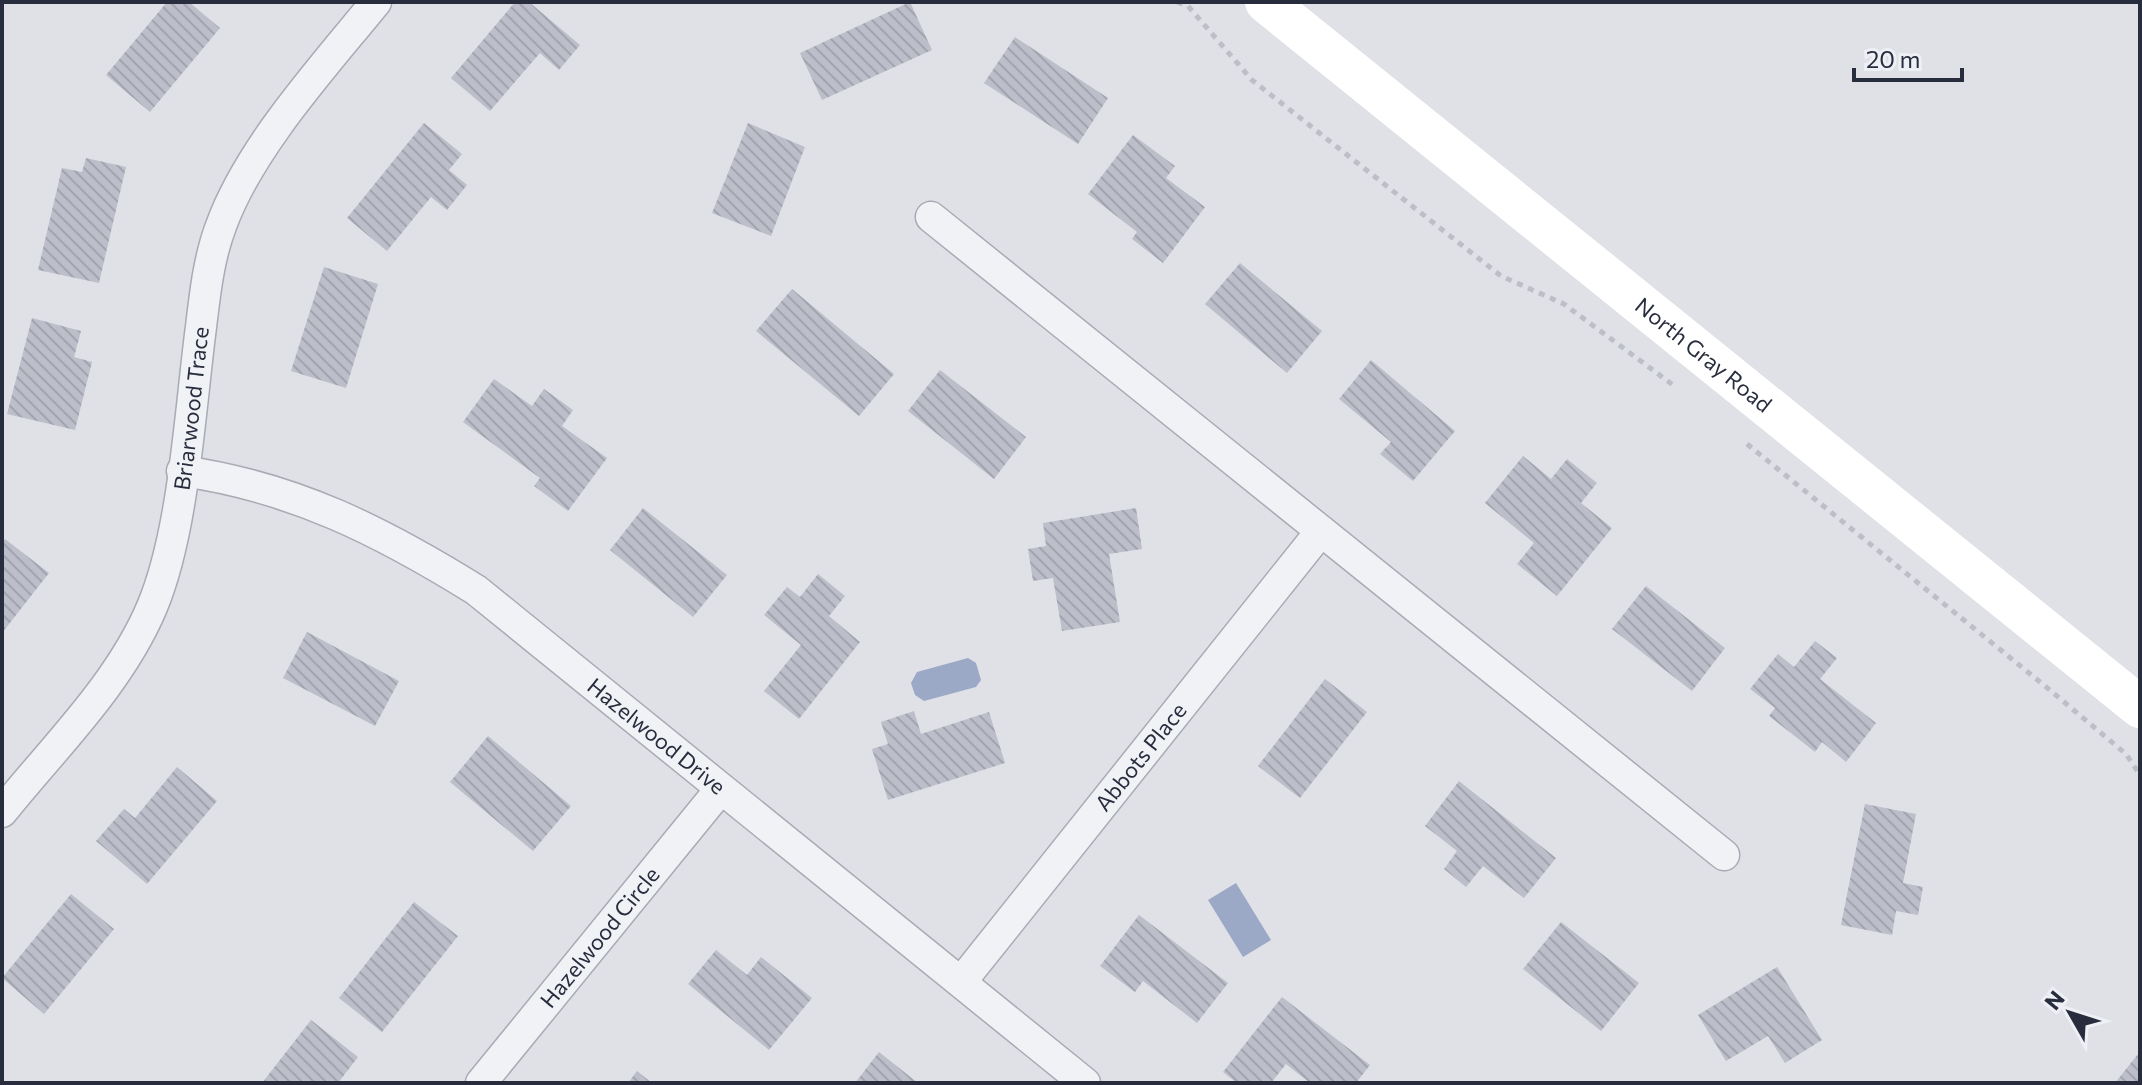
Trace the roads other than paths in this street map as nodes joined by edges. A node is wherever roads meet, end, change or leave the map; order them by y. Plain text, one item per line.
1 (376, 2) edge
2 (1266, 2) edge
3 (931, 217) dead end
4 (182, 471) junction
5 (1321, 531) junction
6 (2140, 707) edge
7 (719, 791) junction
8 (5, 800) edge
9 (1724, 855) dead end
10 (961, 982) junction
11 (481, 1083) edge
12 (1085, 1083) edge

1 - 4 street, Briarwood Trace
2 - 6 street, North Gray Road
3 - 5 street
4 - 7 street, Hazelwood Drive
4 - 8 street, Briarwood Trace
5 - 9 street
5 - 10 street, Abbots Place
7 - 10 street, Hazelwood Drive
7 - 11 street, Hazelwood Circle
10 - 12 street, Hazelwood Drive

